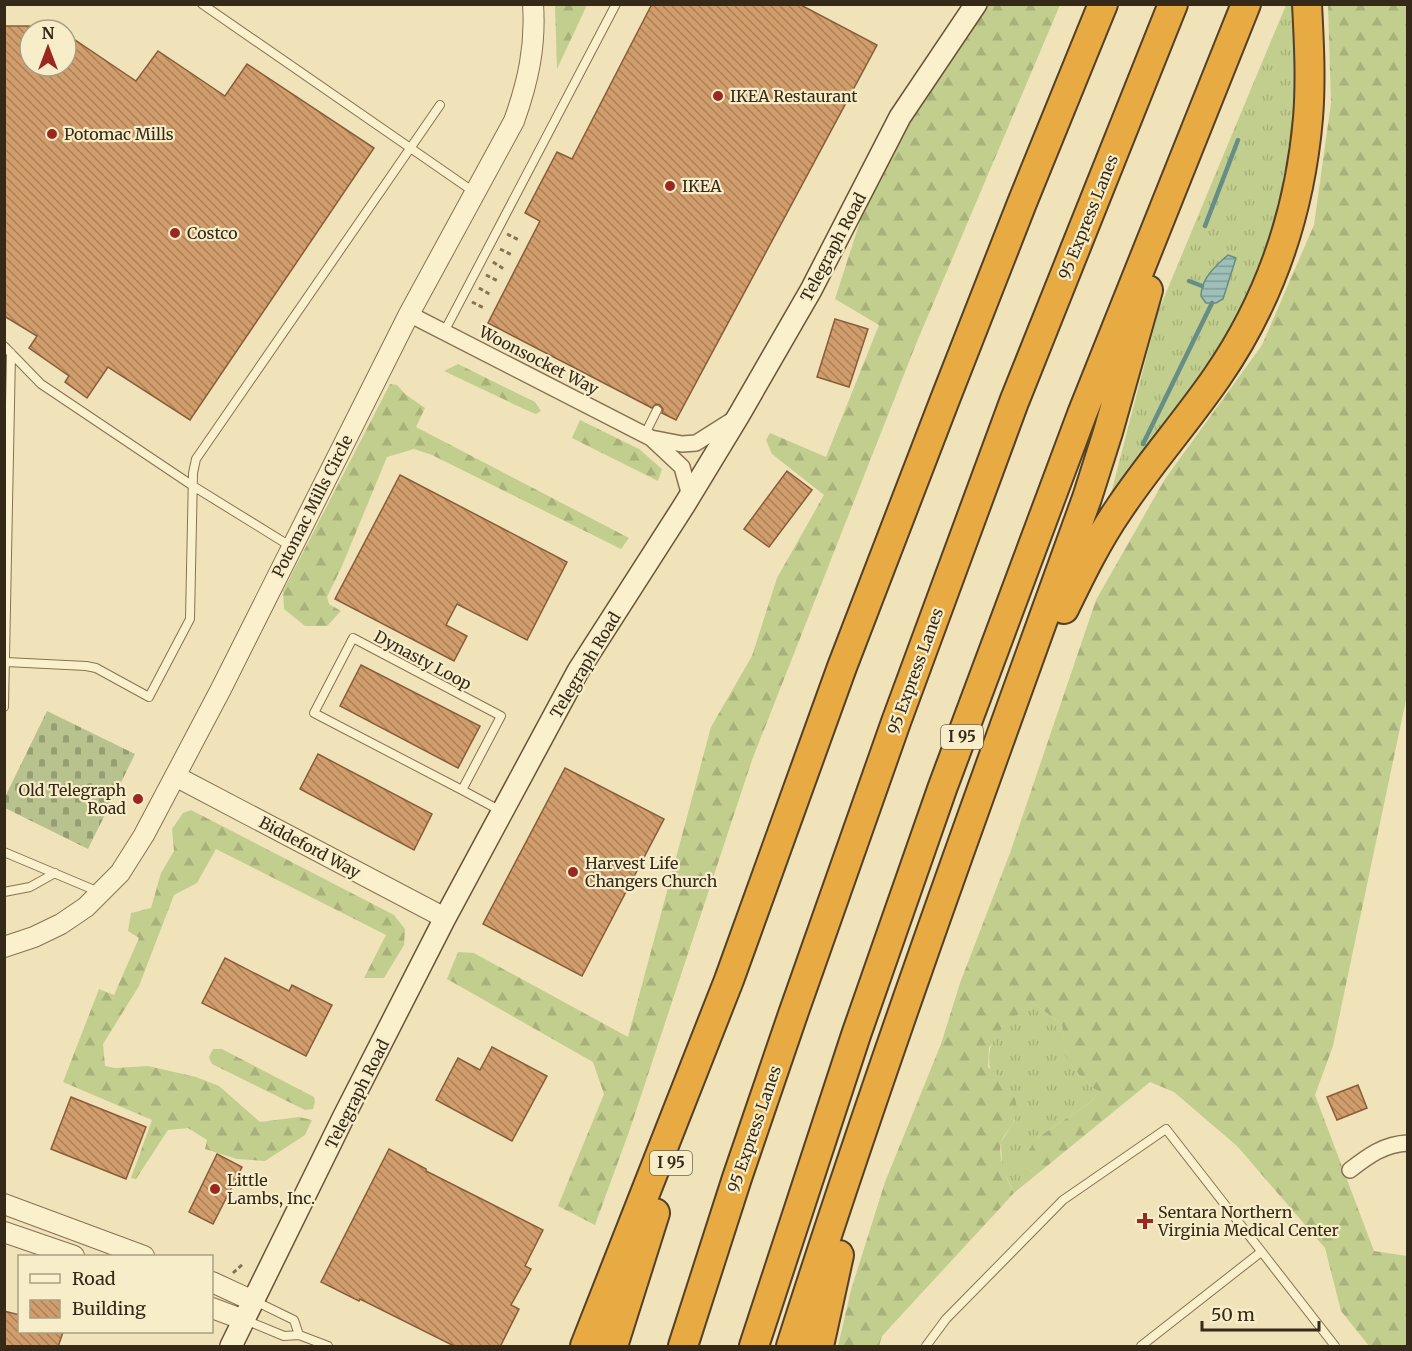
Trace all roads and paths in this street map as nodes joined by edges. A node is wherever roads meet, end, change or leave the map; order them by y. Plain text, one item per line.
1 (202, 4) edge
2 (532, 4) edge
3 (616, 4) edge
4 (976, 4) edge
5 (1104, 4) edge
6 (1173, 4) edge
7 (1246, 4) edge
8 (1307, 4) edge
9 (440, 105) dead end
10 (1192, 135) junction
11 (410, 148) junction
12 (476, 193) junction
13 (410, 314) junction
14 (444, 332) junction
15 (4, 345) edge
16 (11, 353) junction
17 (657, 411) dead end
18 (739, 415) junction
19 (648, 436) junction
20 (193, 486) junction
21 (690, 496) junction
22 (292, 547) junction
23 (6, 662) junction
24 (4, 707) edge
25 (999, 741) junction
26 (175, 776) junction
27 (462, 790) junction
28 (502, 812) junction
29 (4, 852) edge
30 (55, 873) junction
31 (4, 892) edge
32 (101, 893) junction
33 (445, 918) junction
34 (4, 947) edge
35 (729, 980) junction
36 (895, 1035) junction
37 (1407, 1143) edge
38 (1350, 1170) dead end
39 (4, 1204) edge
40 (4, 1232) edge
41 (1262, 1252) junction
42 (68, 1255) edge
43 (139, 1255) edge
44 (243, 1264) dead end
45 (230, 1275) dead end
46 (213, 1282) edge
47 (253, 1301) junction
48 (213, 1308) edge
49 (244, 1320) junction
50 (299, 1335) junction
51 (231, 1347) edge
52 (328, 1347) edge
53 (585, 1347) edge
54 (613, 1347) edge
55 (683, 1347) edge
56 (754, 1347) edge
57 (791, 1347) edge
58 (819, 1347) edge
59 (926, 1347) edge
60 (1141, 1347) edge
61 (1335, 1347) edge

1 - 11 lane
2 - 12 street, Potomac Mills Circle
3 - 14 lane
4 - 18 main road, Telegraph Road
5 - 35 highway, I 95
6 - 55 highway, 95 Express Lanes
7 - 10 highway, I 95
8 - 25 highway
9 - 11 lane
10 - 25 highway
10 - 56 highway, I 95
11 - 12 lane
11 - 20 lane
12 - 13 street, Potomac Mills Circle
13 - 14 street, Woonsocket Way
13 - 22 street, Potomac Mills Circle
14 - 19 street, Woonsocket Way
15 - 16 lane
16 - 20 lane
16 - 23 lane
17 - 19 lane
18 - 19 street, Woonsocket Way
18 - 21 main road, Telegraph Road
19 - 21 street, Woonsocket Way
20 - 22 lane
20 - 23 lane
21 - 28 main road, Telegraph Road
22 - 26 street, Potomac Mills Circle
23 - 24 lane
25 - 36 highway
26 - 32 street, Potomac Mills Circle
26 - 33 street, Biddeford Way
27 - 27 lane, Dynasty Loop
27 - 28 lane, Dynasty Loop
28 - 33 main road, Telegraph Road
29 - 30 lane
30 - 31 lane
30 - 32 lane
32 - 34 street, Potomac Mills Circle
33 - 47 main road, Telegraph Road
35 - 53 highway
35 - 54 highway, I 95
36 - 57 highway
36 - 58 highway
37 - 38 street
39 - 43 street
40 - 42 street
41 - 59 lane
41 - 60 lane
41 - 61 lane
44 - 45 path
46 - 47 street
47 - 49 main road, Telegraph Road
47 - 50 lane
48 - 49 street
49 - 50 lane
49 - 51 main road, Telegraph Road
50 - 52 lane

